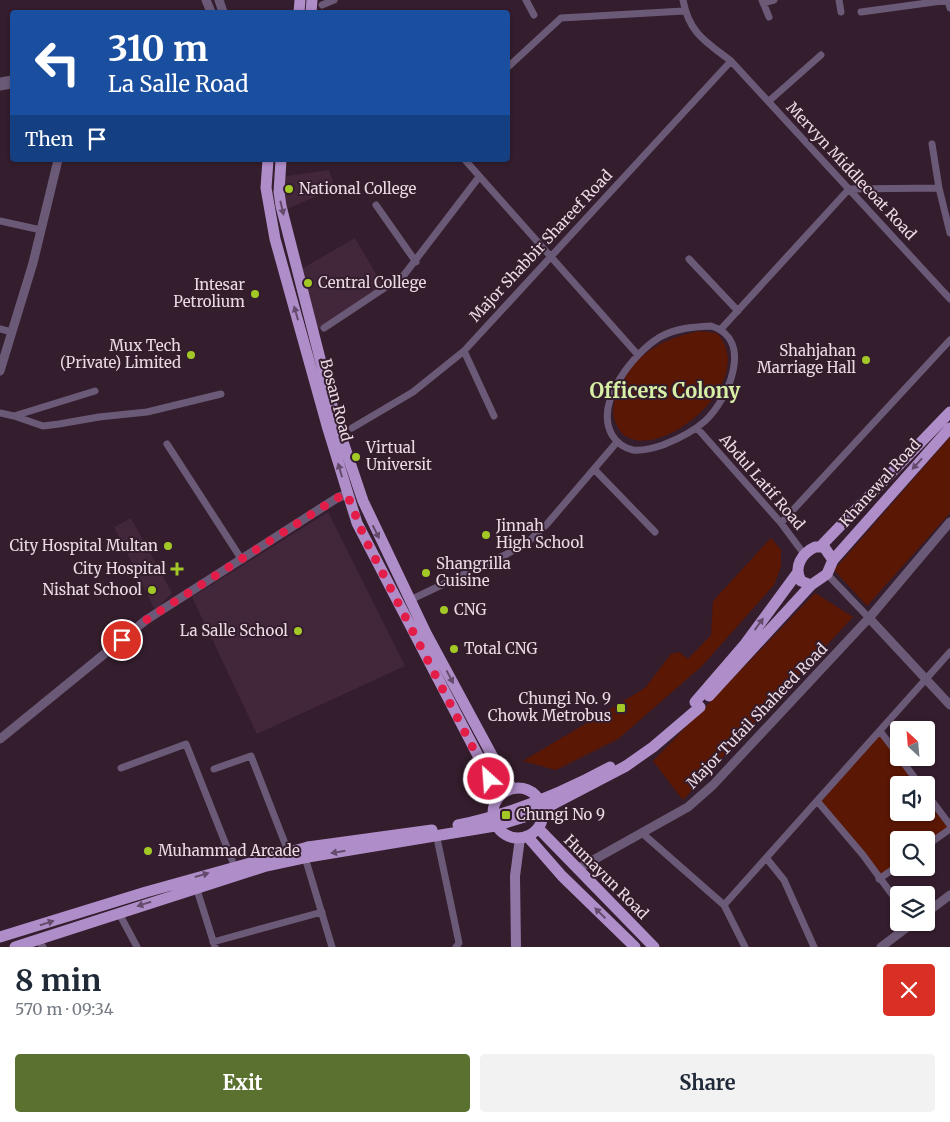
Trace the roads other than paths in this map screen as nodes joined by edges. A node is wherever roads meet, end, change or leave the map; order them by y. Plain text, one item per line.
1 (334, 0) edge
2 (526, 0) edge
3 (683, 0) edge
4 (774, 0) edge
5 (840, 0) edge
6 (949, 0) edge
7 (762, 2) edge
8 (317, 3) edge
9 (950, 8) edge
10 (684, 11) junction
11 (841, 12) dead end
12 (861, 12) dead end
13 (534, 15) dead end
14 (769, 17) dead end
15 (821, 55) dead end
16 (731, 61) junction
17 (510, 65) edge
18 (768, 101) junction
19 (932, 144) dead end
20 (58, 162) edge
21 (268, 162) edge
22 (281, 162) edge
23 (468, 162) edge
24 (479, 177) junction
25 (939, 188) junction
26 (849, 190) junction
27 (376, 205) dead end
28 (948, 218) edge
29 (0, 221) edge
30 (41, 230) junction
31 (950, 234) edge
32 (550, 256) junction
33 (689, 259) dead end
34 (416, 262) junction
35 (950, 299) edge
36 (738, 311) junction
37 (324, 328) dead end
38 (0, 329) edge
39 (721, 329) junction
40 (12, 332) junction
41 (950, 340) edge
42 (464, 351) junction
43 (638, 355) junction
44 (0, 371) edge
45 (95, 391) dead end
46 (222, 394) dead end
47 (950, 412) edge
48 (0, 413) edge
49 (14, 416) junction
50 (494, 416) dead end
51 (352, 428) dead end
52 (697, 428) junction
53 (950, 428) edge
54 (617, 442) junction
55 (167, 444) dead end
56 (594, 469) junction
57 (873, 490) junction
58 (347, 494) junction
59 (884, 500) junction
60 (950, 522) edge
61 (781, 523) junction
62 (655, 532) dead end
63 (820, 547) junction
64 (804, 554) junction
65 (242, 560) junction
66 (833, 560) junction
67 (798, 572) junction
68 (827, 574) junction
69 (811, 585) junction
70 (410, 600) junction
71 (868, 618) junction
72 (948, 658) edge
73 (926, 679) junction
74 (697, 704) junction
75 (950, 705) edge
76 (880, 731) junction
77 (0, 739) edge
78 (890, 745) edge
79 (122, 768) dead end
80 (214, 769) dead end
81 (512, 788) junction
82 (498, 796) junction
83 (818, 802) junction
84 (935, 805) edge
85 (950, 825) edge
86 (538, 828) junction
87 (950, 829) edge
88 (642, 833) junction
89 (523, 837) junction
90 (935, 840) edge
91 (438, 843) dead end
92 (286, 846) dead end
93 (767, 859) junction
94 (232, 860) dead end
95 (307, 864) dead end
96 (579, 868) junction
97 (890, 871) edge
98 (879, 879) junction
99 (198, 893) dead end
100 (890, 893) edge
101 (950, 895) edge
102 (724, 906) junction
103 (935, 906) edge
104 (322, 912) junction
105 (121, 917) dead end
106 (903, 931) edge
107 (0, 937) edge
108 (214, 945) edge
109 (15, 947) edge
110 (137, 947) edge
111 (332, 947) edge
112 (456, 947) edge
113 (516, 947) edge
114 (634, 947) edge
115 (654, 947) edge
116 (662, 947) edge
117 (745, 947) edge
118 (814, 947) edge
119 (881, 947) edge

1 - 8 street
2 - 13 street
3 - 10 street
4 - 7 street
5 - 11 street
6 - 9 street
6 - 12 street
7 - 14 street
10 - 16 street, Mervyn Middlecoat Road
10 - 17 street
15 - 18 street
16 - 18 street, Mervyn Middlecoat Road
16 - 32 street, Major Shabbir Shareef Road
18 - 26 street, Mervyn Middlecoat Road
19 - 25 street
20 - 30 street
58 -> 21 main road, Bosan Road
22 -> 70 main road, Bosan Road
23 - 24 street
24 - 32 street
24 - 34 street
25 - 26 street
25 - 28 street
26 - 35 street, Mervyn Middlecoat Road
26 - 36 street
27 - 34 street
28 - 31 street
29 - 30 street
30 - 40 street
32 - 42 street, Major Shabbir Shareef Road
32 - 43 street
33 - 36 street
34 - 37 street
36 - 39 street
38 - 40 street
39 - 43 street
39 - 52 street
40 - 44 street
41 - 61 street
42 - 50 street
42 - 51 street, Major Shabbir Shareef Road
43 - 54 street
45 - 49 street
46 - 49 street
47 - 57 main road
48 - 49 street
52 - 54 street
52 - 61 street, Abdul Latif Road
53 -> 59 main road, Khanewal Road
54 - 56 street
55 - 65 street
56 - 62 street
56 - 70 street
57 - 59 main road
57 - 63 main road
58 - 65 street
58 - 82 main road, Bosan Road
59 - 66 main road, Khanewal Road
60 - 71 street, Major Tufail Shaheed Road
61 - 64 street, Abdul Latif Road
63 - 64 main road
63 - 66 main road
64 - 67 main road
65 - 77 street
66 - 68 main road
67 - 69 main road
74 -> 67 main road
68 - 69 main road
68 - 71 street
69 - 74 main road
70 -> 81 main road, Bosan Road
71 - 73 street
71 - 88 street, Major Tufail Shaheed Road
72 - 73 street
73 - 75 street
73 - 76 street
107 -> 74 main road, bridge
74 -> 109 main road, bridge
76 - 78 street
76 - 83 street
79 - 94 street
80 - 92 street
81 - 82 main road
81 - 86 main road
82 - 89 main road
83 - 93 street
83 - 98 street
84 - 85 street
86 - 89 main road
86 - 96 main road, Humayun Road
87 - 90 street
88 - 96 street, Major Tufail Shaheed Road
88 - 102 street
89 - 113 main road
114 -> 89 main road, Humayun Road
91 - 112 street
93 - 102 street
93 - 118 street
95 - 104 street
96 - 115 main road, Humayun Road
96 - 116 main road
97 - 98 street
98 - 100 street
99 - 108 street
101 - 103 street
102 - 117 street
104 - 108 street
104 - 111 street
105 - 110 street
106 - 119 street

